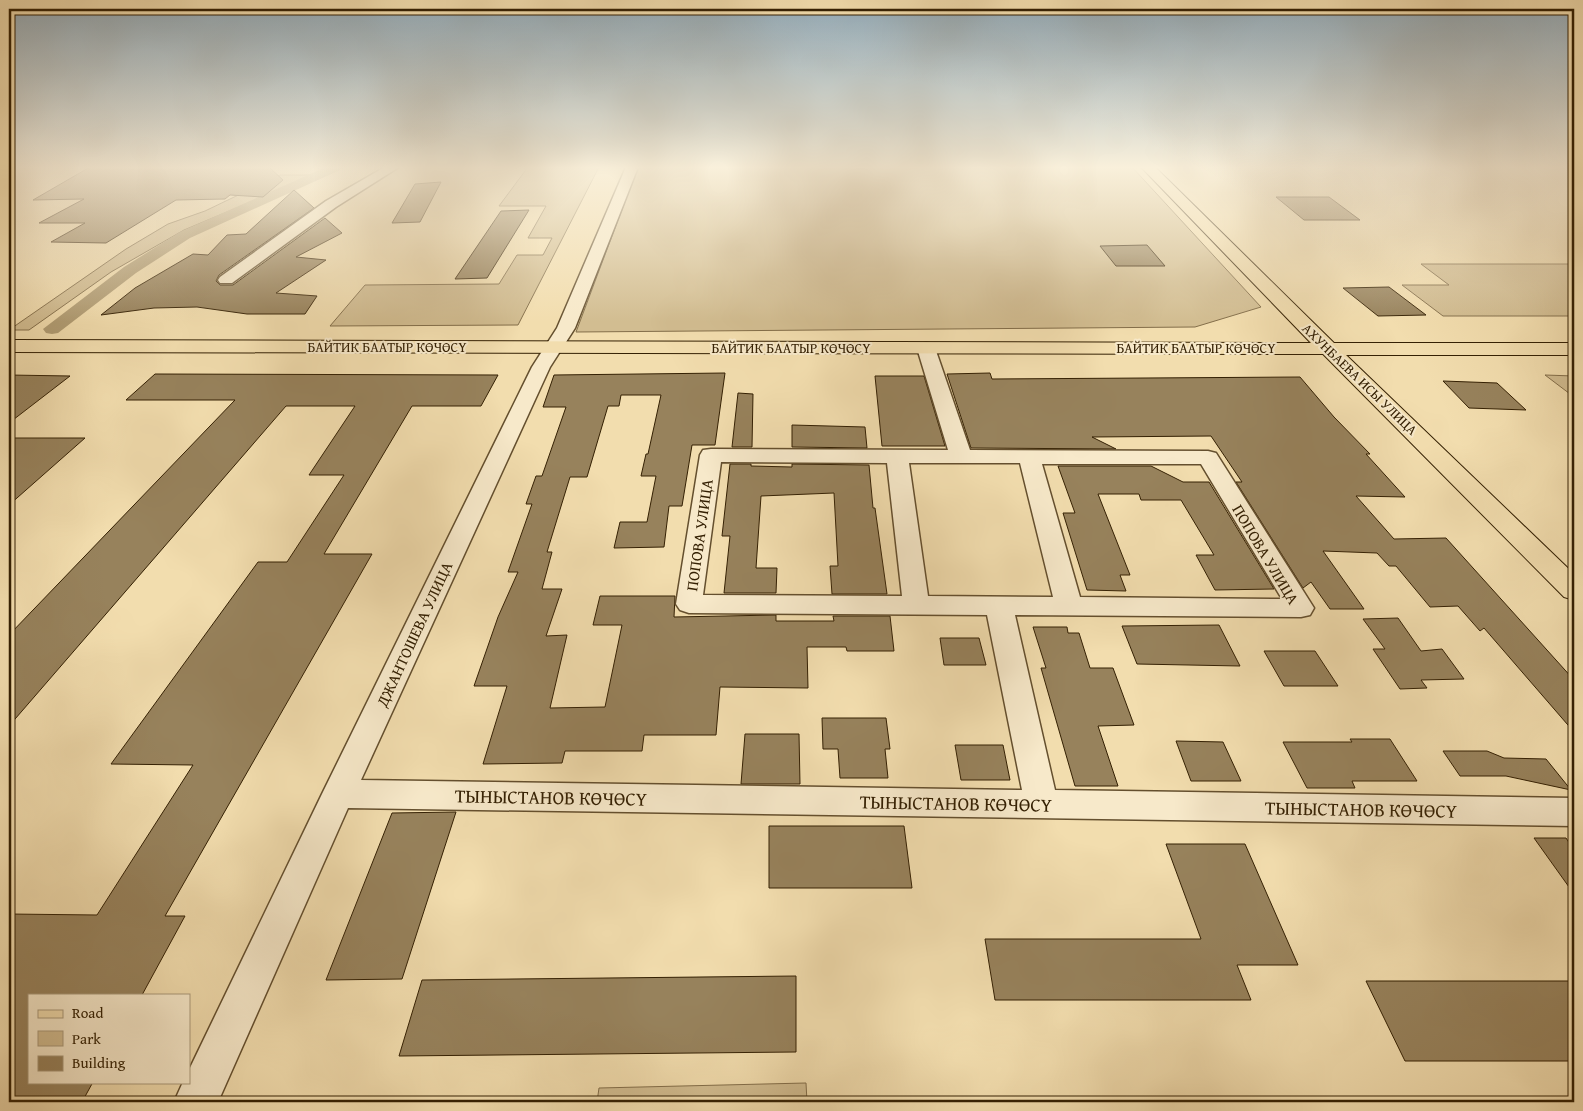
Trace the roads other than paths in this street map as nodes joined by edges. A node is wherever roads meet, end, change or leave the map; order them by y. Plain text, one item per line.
1 (311, 219) edge
2 (611, 219) edge
3 (1199, 219) edge
4 (226, 280) dead end
5 (9, 346) edge
6 (553, 347) junction
7 (926, 348) junction
8 (1329, 348) junction
9 (1574, 349) edge
10 (897, 456) junction
11 (961, 457) junction
12 (1029, 457) junction
13 (1574, 590) edge
14 (916, 605) junction
15 (999, 606) junction
16 (1069, 606) junction
17 (338, 794) junction
18 (1042, 804) junction
19 (1574, 812) edge
20 (196, 1102) edge

1 - 4 street
2 - 6 street, ДЖАНТОШЕВА УЛИЦА
3 - 8 main road, АХУНБАЕВА ИСЫ УЛИЦА
5 - 6 main road, БАЙТИК БААТЫР КӨЧӨСҮ
6 - 7 main road, БАЙТИК БААТЫР КӨЧӨСҮ
6 - 17 street, ДЖАНТОШЕВА УЛИЦА
7 - 8 main road, БАЙТИК БААТЫР КӨЧӨСҮ
7 - 11 street
8 - 9 main road, БАЙТИК БААТЫР КӨЧӨСҮ
8 - 13 main road, АХУНБАЕВА ИСЫ УЛИЦА
10 - 11 street, ПОПОВА УЛИЦА
10 - 14 street
10 - 14 street, ПОПОВА УЛИЦА
11 - 12 street, ПОПОВА УЛИЦА
12 - 16 street
12 - 16 street, ПОПОВА УЛИЦА
14 - 15 street, ПОПОВА УЛИЦА
15 - 16 street, ПОПОВА УЛИЦА
15 - 18 street
17 - 18 street, ТЫНЫСТАНОВ КӨЧӨСҮ
17 - 20 street, ДЖАНТОШЕВА УЛИЦА
18 - 19 street, ТЫНЫСТАНОВ КӨЧӨСҮ

